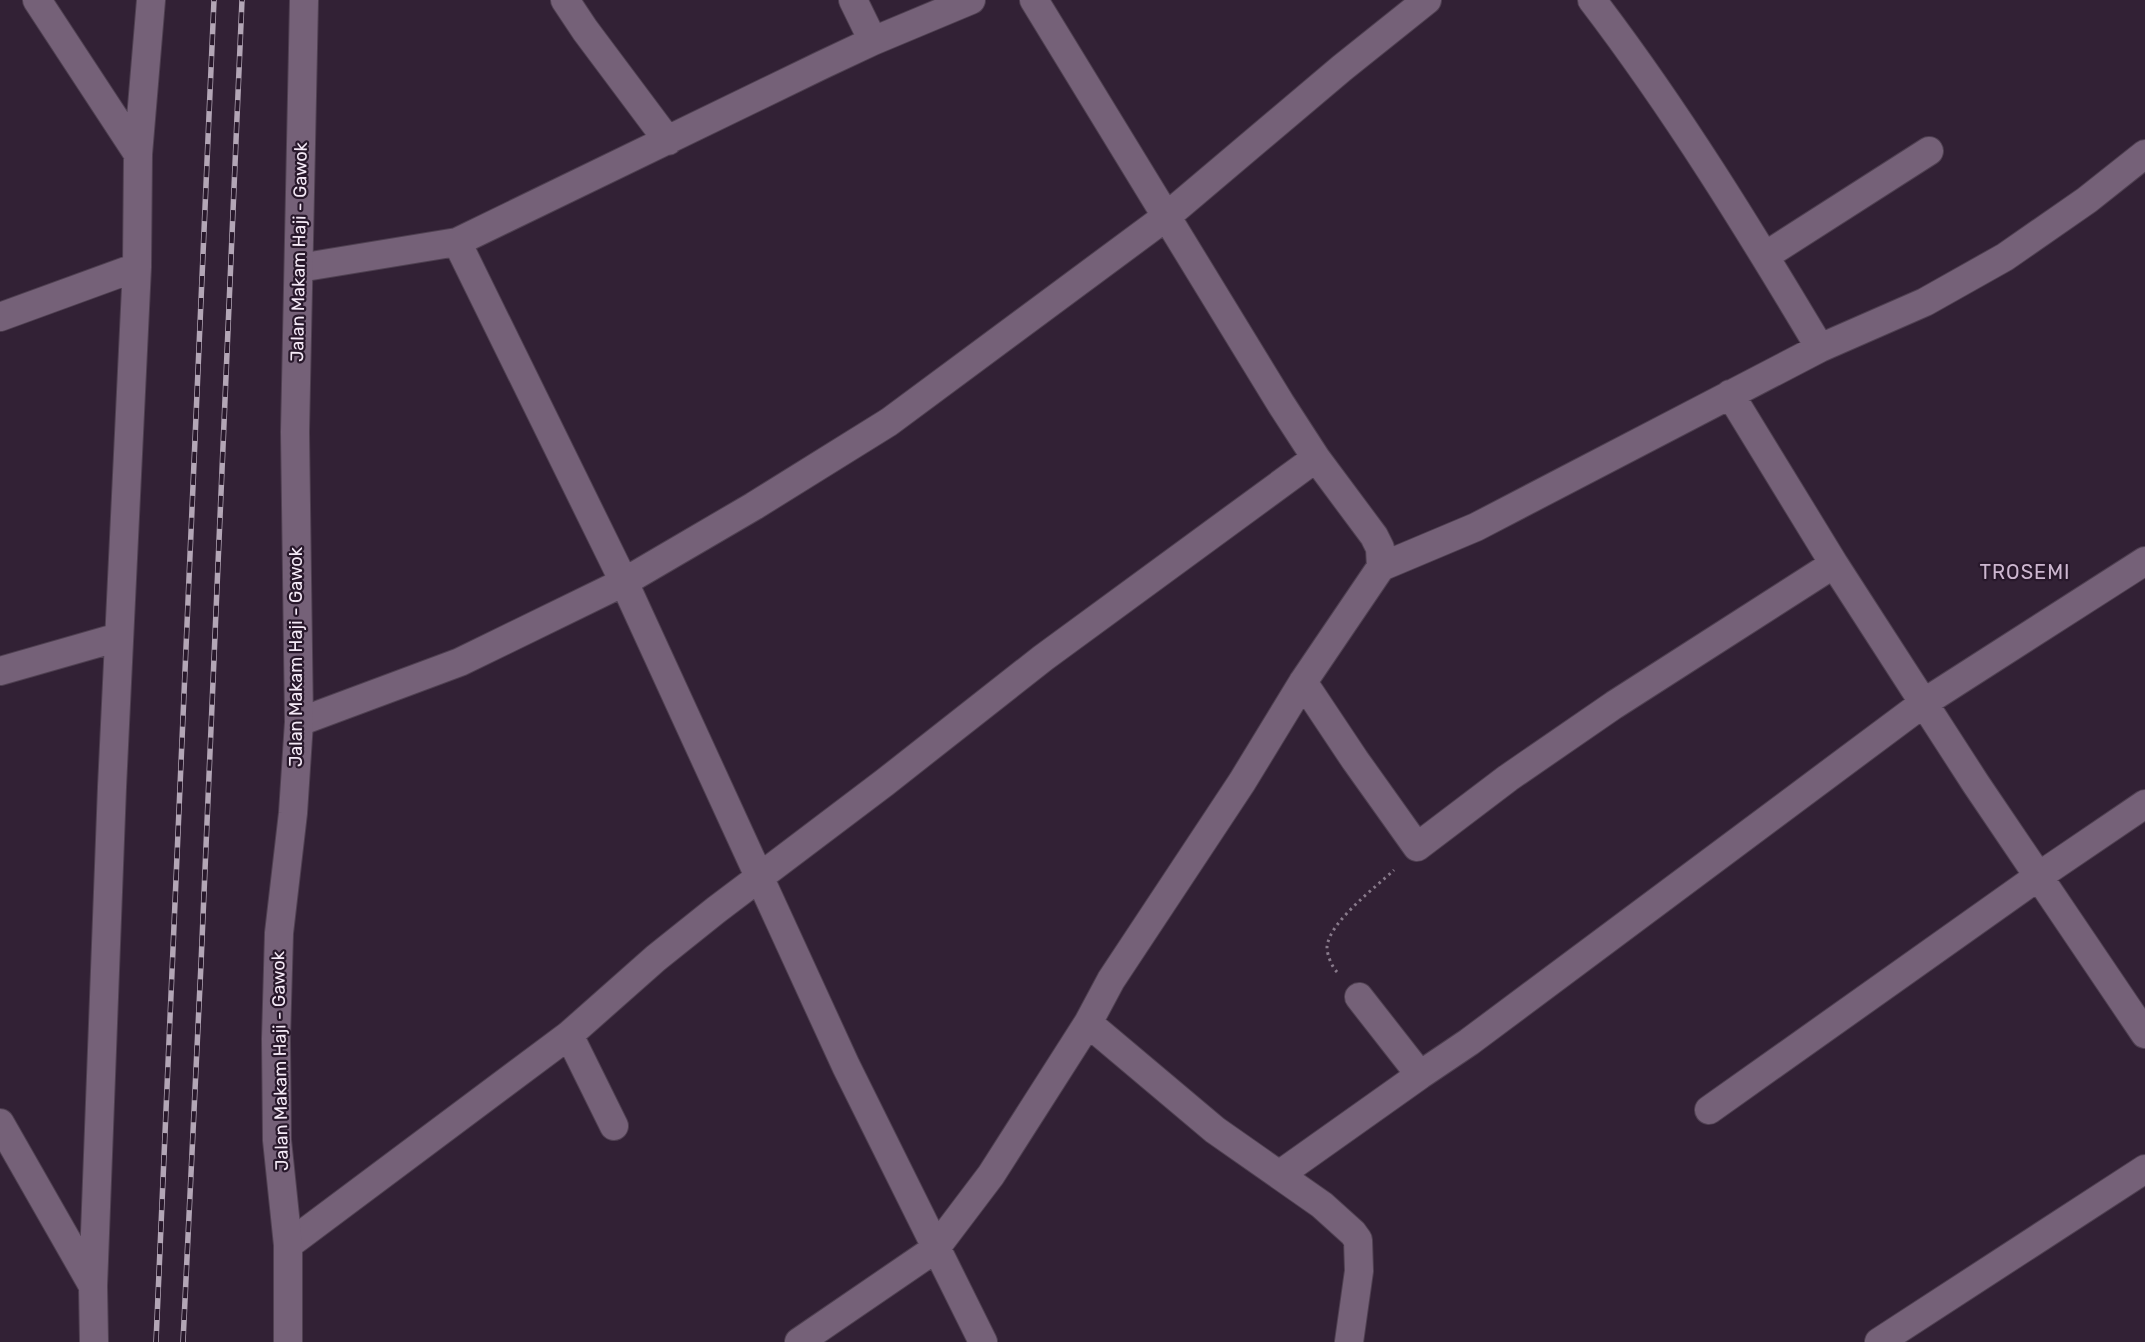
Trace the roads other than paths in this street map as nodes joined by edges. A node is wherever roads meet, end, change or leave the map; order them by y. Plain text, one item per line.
1 (37, 0) edge
2 (151, 0) edge
3 (304, 0) edge
4 (565, 0) edge
5 (853, 0) edge
6 (971, 0) edge
7 (1034, 0) edge
8 (1427, 0) edge
9 (1592, 0) edge
10 (873, 40) junction
11 (668, 141) junction
12 (1929, 152) dead end
13 (138, 154) junction
14 (2145, 154) edge
15 (1167, 216) junction
16 (457, 242) junction
17 (1765, 256) junction
18 (137, 267) junction
19 (299, 268) junction
20 (0, 317) edge
21 (1820, 348) junction
22 (1730, 394) junction
23 (1316, 458) junction
24 (2145, 561) edge
25 (1834, 564) junction
26 (1381, 567) junction
27 (624, 582) junction
28 (119, 636) junction
29 (0, 671) edge
30 (1303, 682) junction
31 (1925, 702) junction
32 (299, 722) junction
33 (2145, 804) edge
34 (2039, 876) junction
35 (759, 877) junction
36 (1359, 997) road end
37 (1088, 1022) junction
38 (2145, 1034) edge
39 (569, 1035) junction
40 (1420, 1075) junction
41 (1709, 1110) dead end
42 (0, 1123) edge
43 (614, 1126) dead end
44 (2145, 1169) edge
45 (1279, 1176) junction
46 (288, 1245) junction
47 (936, 1249) junction
48 (93, 1286) junction
49 (94, 1342) edge
50 (288, 1342) edge
51 (799, 1342) edge
52 (983, 1342) edge
53 (1349, 1342) edge
54 (1879, 1342) edge

1 - 13 street
2 - 13 street
3 - 19 street, Jalan Makam Haji - Gawok
4 - 11 street
5 - 10 street
6 - 10 street
7 - 15 street
8 - 15 street
9 - 17 street
10 - 11 street
11 - 16 street
12 - 17 street
13 - 18 street
14 - 21 street
15 - 23 street
15 - 27 street
16 - 19 street
16 - 27 street
17 - 21 street
18 - 20 street
18 - 28 street
19 - 32 street, Jalan Makam Haji - Gawok
21 - 22 street
22 - 25 street
22 - 26 street
23 - 26 street
23 - 35 street
24 - 31 street
25 - 30 street
25 - 31 street
26 - 30 street
27 - 32 street
27 - 35 street
28 - 29 street
28 - 48 street
30 - 37 street
31 - 34 street
31 - 40 street
32 - 46 street, Jalan Makam Haji - Gawok
33 - 34 street
34 - 38 street
34 - 41 street
35 - 39 street
35 - 47 street
36 - 40 street
37 - 45 street
37 - 47 street
39 - 43 street
39 - 46 street
40 - 45 street
42 - 48 street
44 - 54 street
45 - 53 street
46 - 50 street, Jalan Makam Haji - Gawok
47 - 51 street
47 - 52 street
48 - 49 street

